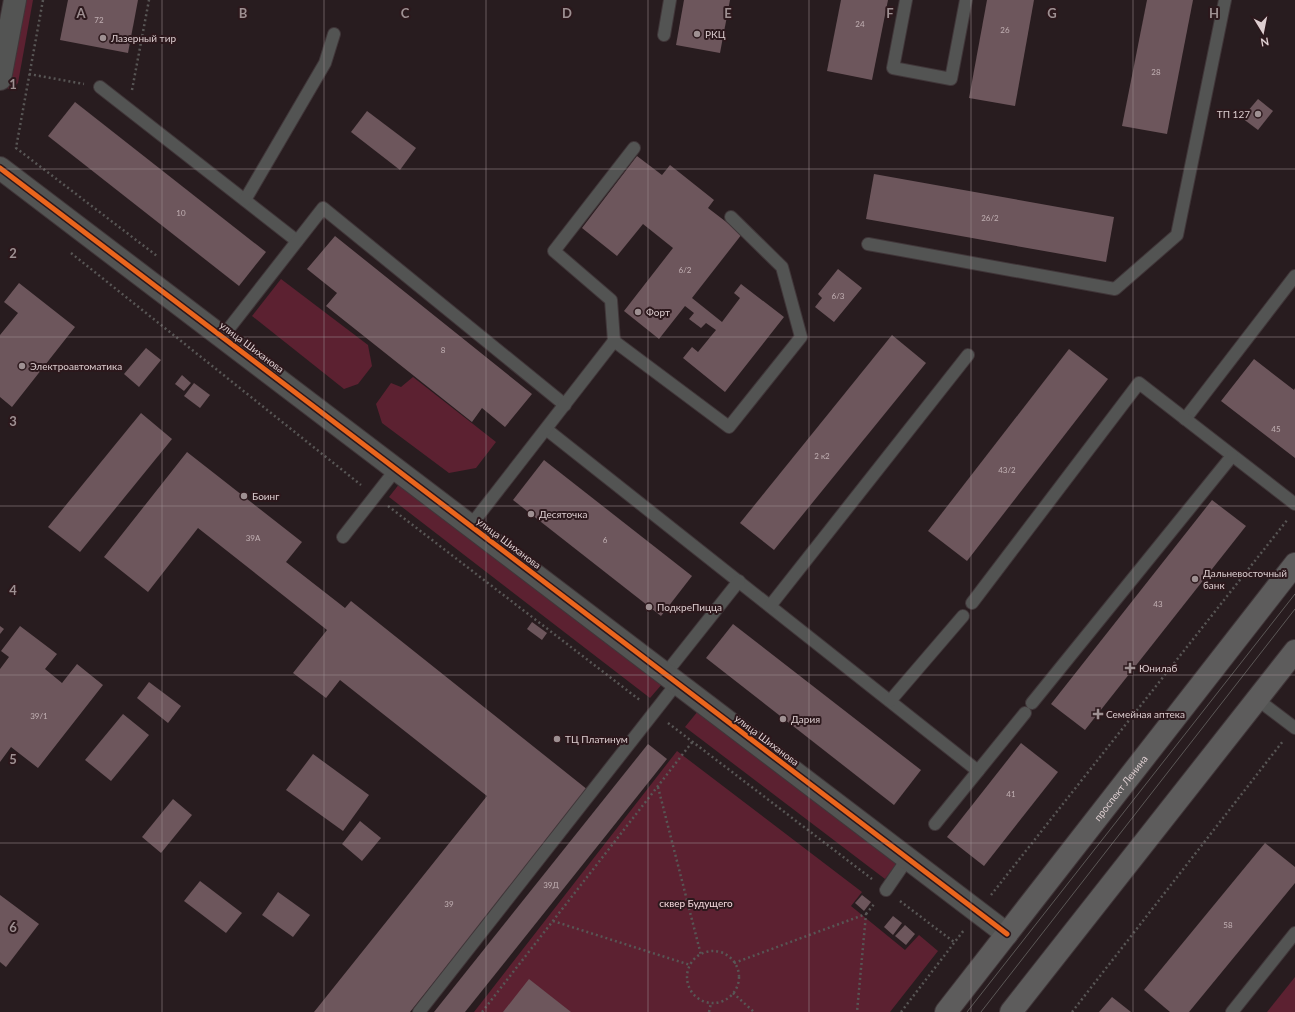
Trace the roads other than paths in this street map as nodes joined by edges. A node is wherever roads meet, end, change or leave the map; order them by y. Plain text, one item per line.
1 (15, 0) edge
2 (670, 0) edge
3 (906, 0) edge
4 (966, 0) edge
5 (1225, 0) edge
6 (334, 34) dead end
7 (664, 34) dead end
8 (0, 79) edge
9 (100, 87) road end
10 (634, 148) dead end
11 (0, 168) edge
12 (245, 200) junction
13 (731, 217) dead end
14 (297, 241) junction
15 (868, 244) dead end
16 (1295, 276) edge
17 (223, 336) junction
18 (614, 341) junction
19 (968, 355) dead end
20 (565, 405) junction
21 (1185, 419) junction
22 (546, 428) junction
23 (1232, 456) junction
24 (397, 468) junction
25 (1295, 504) edge
26 (471, 525) junction
27 (343, 537) dead end
28 (1295, 564) edge
29 (739, 581) junction
30 (972, 603) dead end
31 (770, 606) junction
32 (963, 616) dead end
33 (1295, 651) edge
34 (671, 678) junction
35 (1258, 700) junction
36 (890, 701) junction
37 (1294, 728) edge
38 (978, 771) junction
39 (935, 824) dead end
40 (908, 858) junction
41 (886, 890) road end
42 (1007, 934) junction
43 (1295, 934) edge
44 (419, 1012) edge
45 (946, 1012) edge
46 (1011, 1012) edge
47 (1232, 1012) edge

1 - 8 street
2 - 7 lane
3 - 4 lane
5 - 15 lane
6 - 12 lane
9 - 12 lane
10 - 18 lane
11 - 17 street, улица Шиханова
12 - 14 lane
13 - 18 lane
14 - 17 lane
14 - 20 lane
16 - 21 lane
17 - 24 street, улица Шиханова
18 - 20 lane
19 - 31 lane
20 - 22 lane
21 - 23 lane
21 - 30 lane
22 - 26 lane
22 - 29 lane
23 - 25 lane
23 - 38 lane
24 - 26 street, улица Шиханова
24 - 27 lane
26 - 34 street, улица Шиханова
28 - 42 highway, проспект Ленина
29 - 31 lane
29 - 34 lane
31 - 36 lane
32 - 36 lane
33 - 35 highway
34 - 40 street, улица Шиханова
34 - 44 lane
35 - 37 lane
35 - 46 highway
36 - 38 lane
38 - 39 lane
40 - 41 lane
40 - 42 street, улица Шиханова
42 - 45 highway, проспект Ленина
43 - 47 lane

